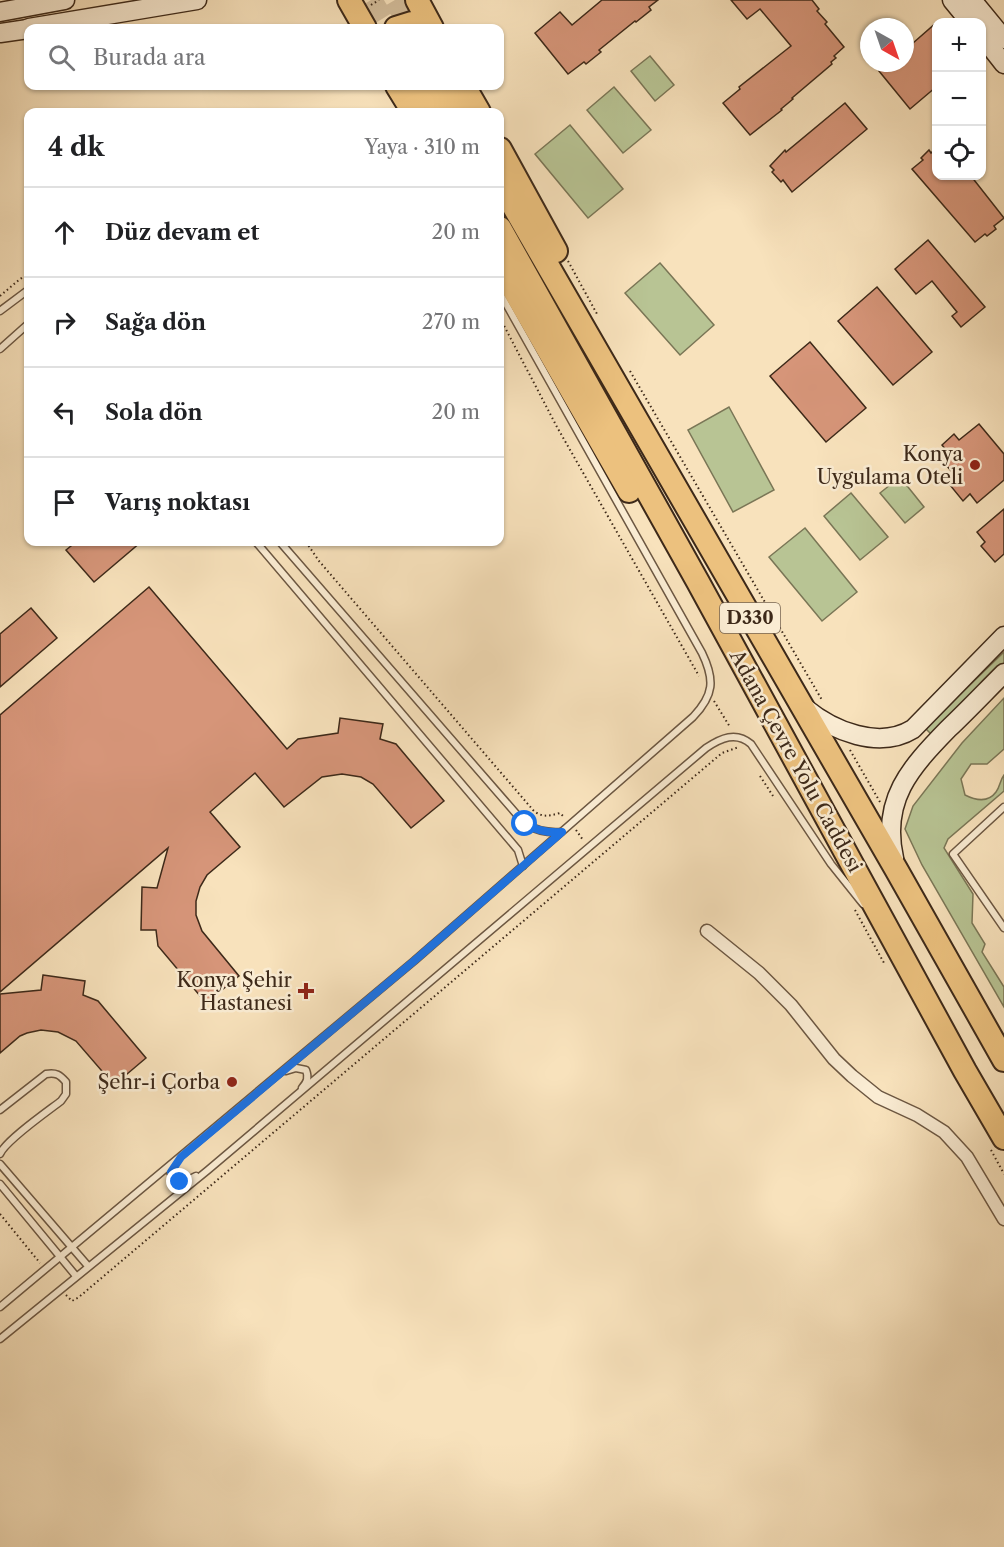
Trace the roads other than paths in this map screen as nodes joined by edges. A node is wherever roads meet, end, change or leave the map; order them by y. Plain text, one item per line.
1 (65, 0) edge
2 (197, 0) edge
3 (342, 0) edge
4 (952, 0) edge
5 (972, 0) edge
6 (419, 2) edge
7 (0, 12) edge
8 (358, 16) edge
9 (967, 18) edge
10 (58, 24) edge
11 (429, 24) edge
12 (24, 30) edge
13 (0, 33) edge
14 (1004, 39) edge
15 (986, 42) edge
16 (1004, 64) edge
17 (400, 90) edge
18 (422, 90) edge
19 (446, 90) edge
20 (466, 90) edge
21 (410, 108) edge
22 (433, 108) edge
23 (457, 108) edge
24 (477, 108) edge
25 (504, 156) edge
26 (504, 190) edge
27 (504, 235) edge
28 (504, 273) edge
29 (24, 293) edge
30 (504, 300) edge
31 (0, 311) edge
32 (24, 328) edge
33 (0, 349) edge
34 (259, 546) edge
35 (283, 546) edge
36 (709, 548) junction
37 (698, 582) junction
38 (1004, 636) edge
39 (1004, 673) edge
40 (800, 704) junction
41 (913, 729) junction
42 (929, 748) junction
43 (1004, 807) edge
44 (562, 832) junction
45 (523, 866) junction
46 (896, 869) junction
47 (1004, 928) edge
48 (707, 931) dead end
49 (888, 931) junction
50 (1004, 1060) edge
51 (280, 1073) junction
52 (296, 1095) junction
53 (0, 1110) edge
54 (1004, 1138) edge
55 (0, 1154) edge
56 (181, 1157) junction
57 (0, 1164) edge
58 (208, 1170) junction
59 (0, 1184) edge
60 (1004, 1219) edge
61 (72, 1247) junction
62 (60, 1256) junction
63 (88, 1266) junction
64 (76, 1276) junction
65 (0, 1307) edge
66 (0, 1339) edge

1 - 7 street
2 - 10 street
3 - 8 highway
4 - 9 street
5 - 14 street
6 - 11 highway
12 - 13 street
15 - 16 street
17 - 21 highway
18 - 22 highway
19 - 23 highway
20 - 24 highway
25 - 36 highway
26 - 36 highway, Adana Çevre Yolu Caddesi / D330
27 - 37 highway, Adana Çevre Yolu Caddesi / D330
28 - 37 highway
29 - 31 lane
30 - 44 lane
32 - 33 lane
34 - 45 lane
35 - 44 lane
36 - 40 highway, Adana Çevre Yolu Caddesi / D330
37 - 49 highway, Adana Çevre Yolu Caddesi / D330
38 - 41 street
39 - 42 street
40 - 41 street
40 - 46 highway, Adana Çevre Yolu Caddesi / D330
41 - 42 street
42 - 46 street
43 - 47 lane
44 - 45 lane
45 - 51 lane
46 - 50 highway, Adana Çevre Yolu Caddesi / D330
48 - 60 street
49 - 52 lane
49 - 54 highway, Adana Çevre Yolu Caddesi / D330
51 - 52 lane
51 - 56 lane
52 - 58 lane
53 - 55 lane
56 - 58 lane
56 - 61 lane
57 - 61 lane
58 - 63 lane
59 - 62 lane
61 - 62 lane
61 - 63 lane
62 - 64 lane
62 - 65 lane
63 - 64 lane
64 - 66 lane

